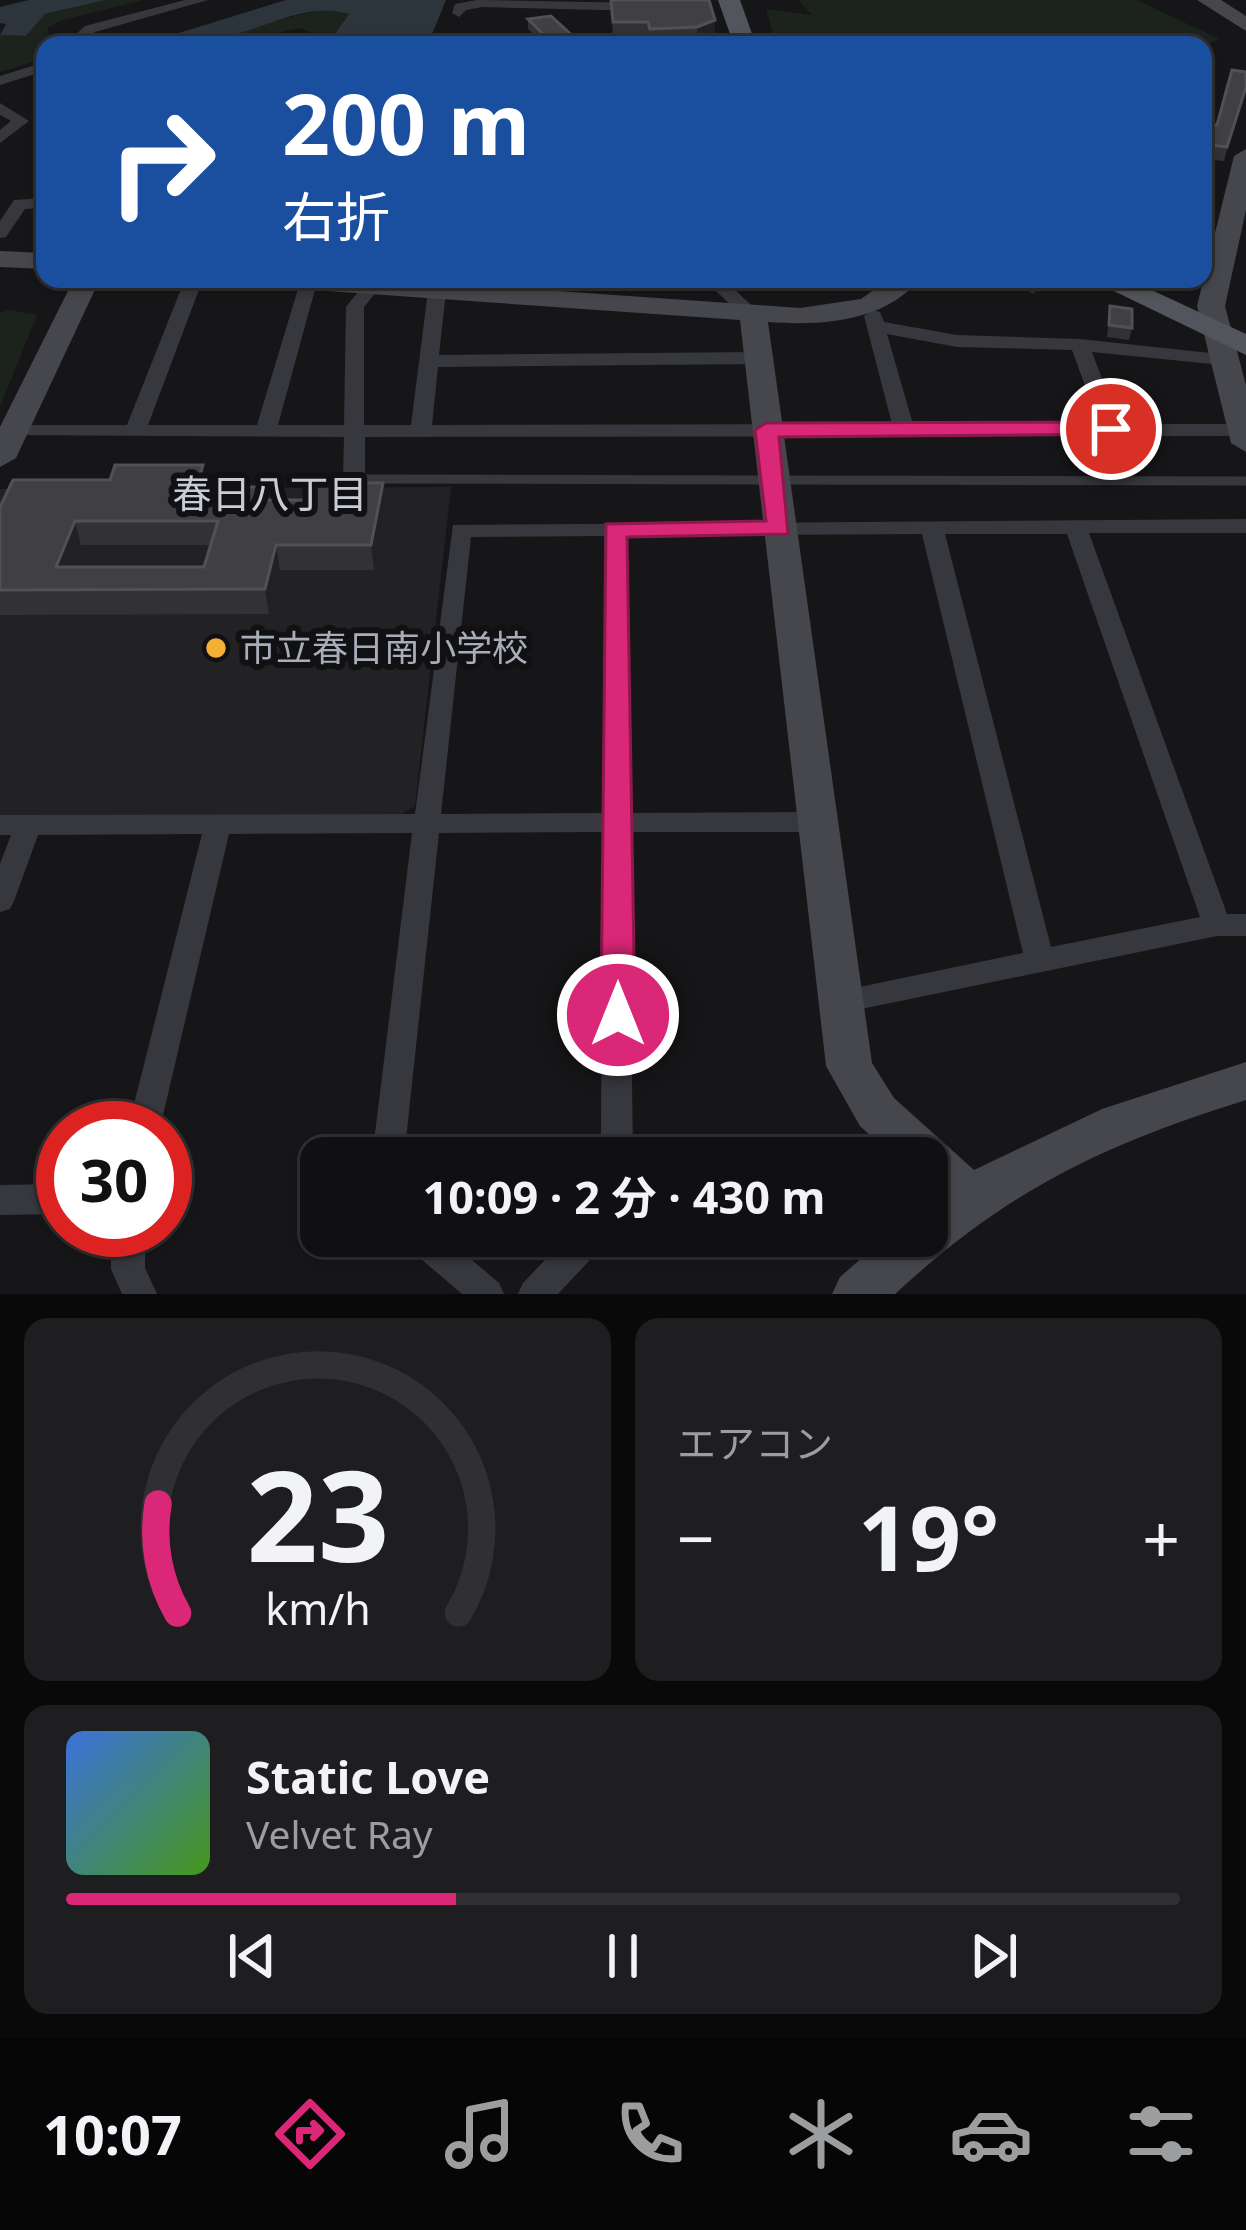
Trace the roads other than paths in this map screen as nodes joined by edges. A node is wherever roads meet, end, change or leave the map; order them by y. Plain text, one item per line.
1 (201, 0) edge
2 (1207, 0) edge
3 (729, 3) edge
4 (642, 4) edge
5 (665, 7) edge
6 (459, 13) dead end
7 (1246, 25) edge
8 (82, 36) edge
9 (742, 36) edge
10 (753, 36) edge
11 (36, 69) edge
12 (0, 81) edge
13 (0, 108) edge
14 (0, 138) edge
15 (1246, 156) edge
16 (36, 203) edge
17 (1239, 212) edge
18 (0, 232) edge
19 (1237, 241) edge
20 (0, 259) edge
21 (36, 261) edge
22 (83, 288) edge
23 (191, 288) edge
24 (306, 288) edge
25 (374, 288) edge
26 (415, 288) edge
27 (722, 288) edge
28 (899, 288) edge
29 (1123, 288) edge
30 (1144, 288) edge
31 (437, 291) junction
32 (753, 315) junction
33 (873, 316) junction
34 (1228, 337) edge
35 (1079, 345) junction
36 (758, 358) junction
37 (430, 361) junction
38 (904, 429) junction
39 (1111, 429) junction
40 (266, 430) junction
41 (356, 430) junction
42 (422, 430) junction
43 (766, 430) junction
44 (135, 431) junction
45 (1244, 434) edge
46 (6, 444) edge
47 (354, 479) joint
48 (773, 480) junction
49 (1246, 481) edge
50 (1246, 526) edge
51 (1076, 527) junction
52 (932, 528) junction
53 (779, 529) junction
54 (615, 530) junction
55 (814, 822) junction
56 (619, 823) junction
57 (424, 824) junction
58 (14, 825) edge
59 (218, 825) junction
60 (0, 902) edge
61 (1231, 925) edge
62 (1040, 961) junction
63 (837, 1002) junction
64 (1246, 1081) edge
65 (151, 1101) edge
66 (390, 1137) edge
67 (617, 1137) edge
68 (969, 1196) junction
69 (36, 1199) edge
70 (0, 1200) edge
71 (948, 1214) edge
72 (128, 1257) edge
73 (444, 1257) edge
74 (570, 1257) edge
75 (899, 1257) edge
76 (140, 1294) edge
77 (487, 1294) edge
78 (535, 1294) edge
79 (858, 1294) edge

1 - 8 street
2 - 7 street
3 - 9 main road
3 - 10 main road
4 - 5 street
4 - 6 street
11 - 12 street
13 - 14 street
15 - 17 street
16 - 18 street
17 - 19 street
19 - 34 street
20 - 21 street
22 - 46 street
23 - 44 street
24 - 40 street
25 - 41 street
26 - 31 street
27 - 32 street
28 - 33 street
29 - 34 main road
30 - 34 main road
31 - 32 street
31 - 37 street
32 - 33 street
32 - 36 street
33 - 35 street
33 - 38 street
34 - 35 street
34 - 45 street
35 - 39 street
36 - 37 street
36 - 43 street
37 - 42 street
38 - 39 street
38 - 43 street
39 - 45 street
40 - 41 street
40 - 44 street
41 - 42 street
41 - 47 street
42 - 43 street
43 - 48 street
44 - 46 street
47 - 48 lane
48 - 49 lane
48 - 53 street
50 - 51 street
51 - 52 street
51 - 61 street
52 - 53 street
52 - 62 street
53 - 54 street
53 - 55 street
54 - 56 street
54 - 57 street
55 - 56 street
55 - 63 street
56 - 57 street
56 - 67 street
57 - 59 street
57 - 66 street
58 - 59 street
58 - 60 street
59 - 65 street
61 - 62 street
62 - 63 street
63 - 68 street
64 - 68 street
68 - 71 street
69 - 70 street
72 - 76 street
73 - 77 street
74 - 78 street
75 - 79 street

